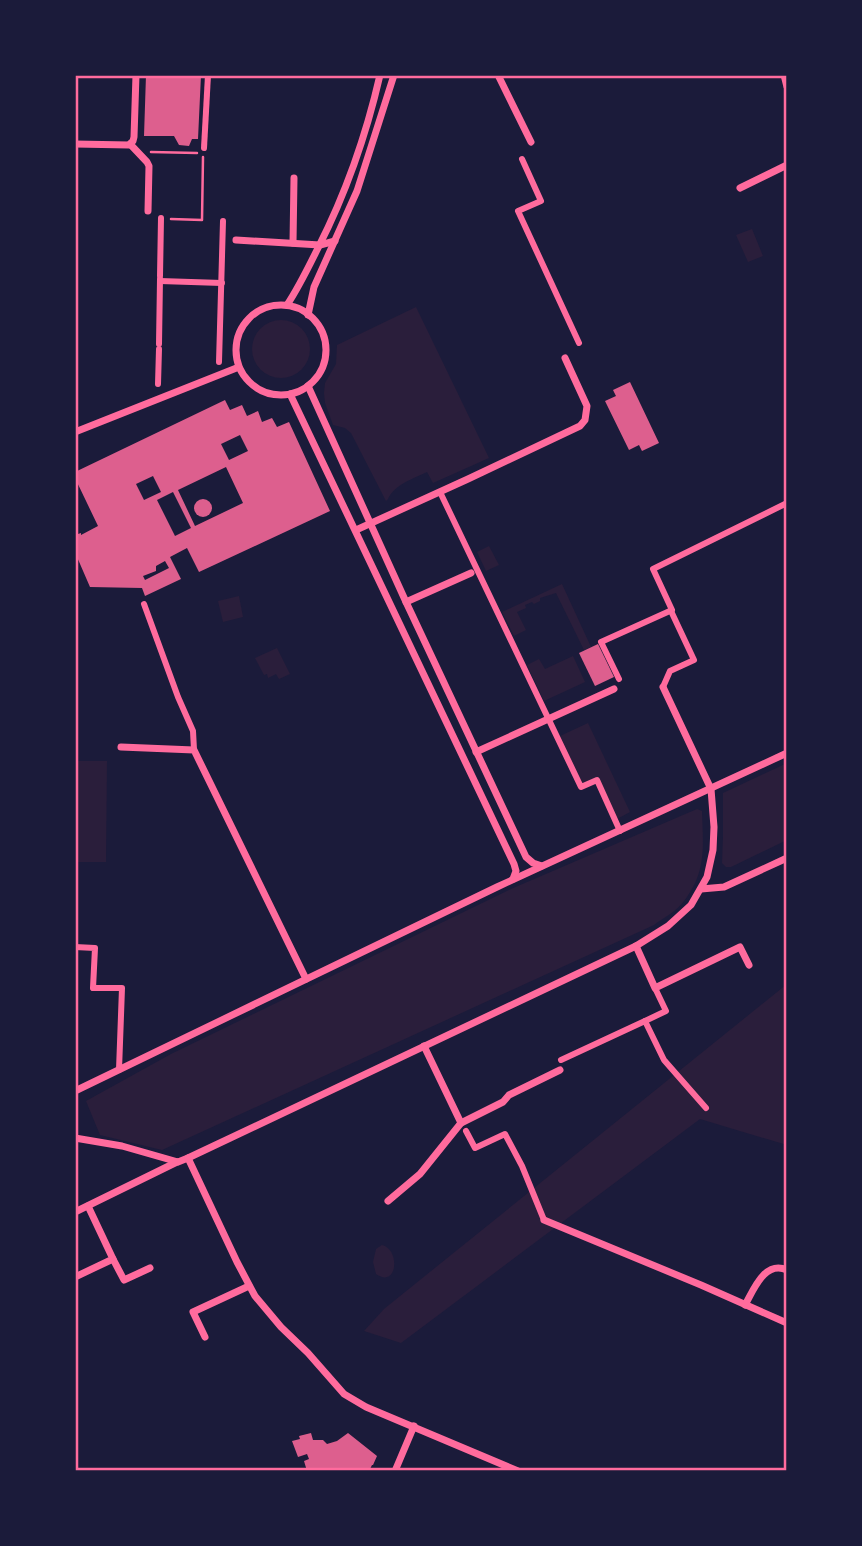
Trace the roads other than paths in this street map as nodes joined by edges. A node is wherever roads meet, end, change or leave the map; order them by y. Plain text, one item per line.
1 (136, 75) edge
2 (208, 75) edge
3 (380, 75) edge
4 (394, 75) edge
5 (498, 75) edge
6 (784, 75) edge
7 (787, 87) edge
8 (132, 141) junction
9 (531, 142) dead end
10 (75, 144) edge
11 (202, 151) road end
12 (522, 159) dead end
13 (787, 165) edge
14 (294, 178) dead end
15 (740, 188) dead end
16 (148, 211) dead end
17 (161, 218) road end
18 (223, 221) dead end
19 (236, 240) dead end
20 (335, 241) junction
21 (293, 243) junction
22 (320, 245) junction
23 (160, 279) junction
24 (222, 282) junction
25 (287, 306) junction
26 (308, 315) junction
27 (579, 343) dead end
28 (565, 358) dead end
29 (219, 362) dead end
30 (239, 367) junction
31 (158, 384) dead end
32 (308, 386) junction
33 (290, 394) junction
34 (75, 432) edge
35 (440, 492) junction
36 (787, 503) edge
37 (369, 523) junction
38 (355, 530) junction
39 (474, 571) junction
40 (406, 603) junction
41 (144, 604) dead end
42 (671, 611) junction
43 (619, 679) dead end
44 (663, 687) joint
45 (614, 689) dead end
46 (549, 719) junction
47 (121, 747) dead end
48 (194, 750) junction
49 (476, 752) junction
50 (787, 754) edge
51 (711, 789) junction
52 (621, 831) junction
53 (787, 858) edge
54 (542, 866) junction
55 (513, 879) junction
56 (701, 889) junction
57 (636, 946) junction
58 (75, 947) edge
59 (749, 965) dead end
60 (306, 979) junction
61 (655, 988) junction
62 (645, 1021) junction
63 (424, 1046) junction
64 (561, 1060) dead end
65 (119, 1070) junction
66 (560, 1070) dead end
67 (75, 1091) edge
68 (706, 1108) dead end
69 (461, 1123) junction
70 (466, 1131) dead end
71 (75, 1138) edge
72 (188, 1158) junction
73 (178, 1162) junction
74 (388, 1200) dead end
75 (88, 1206) junction
76 (75, 1212) edge
77 (544, 1220) joint
78 (113, 1259) junction
79 (150, 1268) dead end
80 (787, 1270) edge
81 (75, 1277) edge
82 (249, 1286) junction
83 (745, 1304) junction
84 (787, 1323) edge
85 (205, 1337) dead end
86 (414, 1426) junction
87 (395, 1471) edge
88 (518, 1471) edge

1 - 8 street
2 - 11 street
3 - 22 street
4 - 20 street
5 - 9 street
6 - 7 street
8 - 10 street
8 - 16 street
12 - 27 street
13 - 15 street
14 - 21 street
17 - 23 street
18 - 24 street
19 - 21 street
20 - 22 street
20 - 26 street
21 - 22 street
22 - 25 street
23 - 24 street
23 - 31 street
24 - 29 street
25 - 26 street
25 - 30 street
26 - 32 street
28 - 35 street
30 - 33 street
30 - 34 street
32 - 33 street
32 - 37 street
33 - 38 street
35 - 37 street
35 - 39 street
36 - 42 street
37 - 38 street
37 - 40 street
38 - 55 street
39 - 40 street
39 - 46 street
40 - 49 street
41 - 48 street
42 - 43 street
42 - 44 street
44 - 51 street
45 - 46 street
46 - 49 street
46 - 52 street
47 - 48 street
48 - 60 street
49 - 54 street
50 - 51 street
51 - 52 street
51 - 56 street
52 - 54 street
53 - 56 street
54 - 55 street
55 - 60 street
56 - 57 street
57 - 61 street
57 - 63 street
58 - 65 street
59 - 61 street
60 - 65 street
61 - 62 street
62 - 64 street
62 - 68 street
63 - 69 street
63 - 72 street
65 - 67 street
66 - 69 street
69 - 74 street
70 - 77 street
71 - 73 street
72 - 73 street
72 - 82 street
73 - 75 street
75 - 76 street
75 - 78 street
77 - 83 street
78 - 79 street
78 - 81 street
80 - 83 street
82 - 85 street
82 - 86 street
83 - 84 street
86 - 87 street
86 - 88 street

